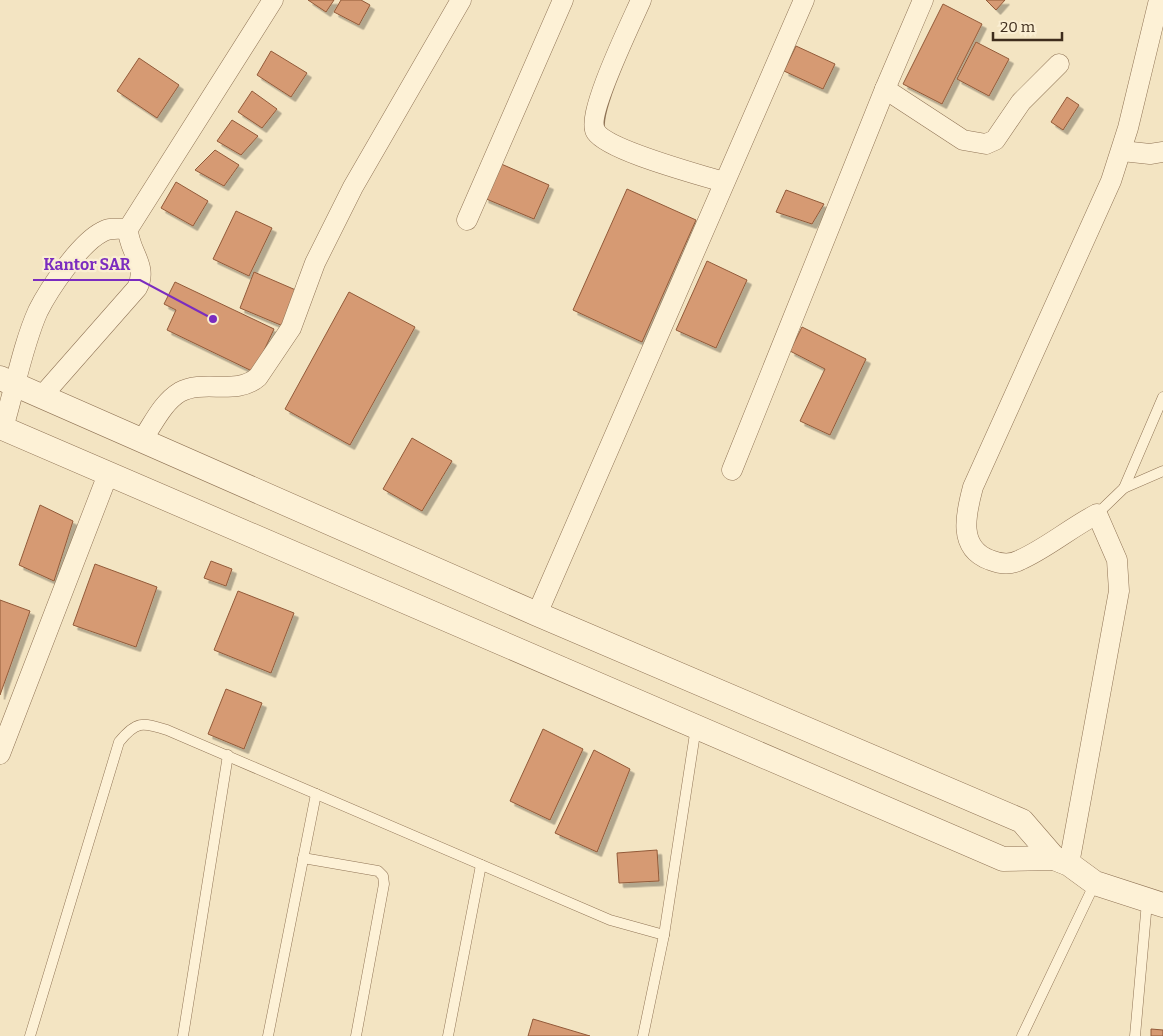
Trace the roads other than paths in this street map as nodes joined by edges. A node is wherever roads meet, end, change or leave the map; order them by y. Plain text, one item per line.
1 (273, 0) edge
2 (461, 0) edge
3 (563, 0) edge
4 (641, 0) edge
5 (804, 0) edge
6 (923, 0) edge
7 (1159, 0) edge
8 (1059, 64) dead end
9 (885, 89) junction
10 (1122, 151) junction
11 (1163, 152) edge
12 (723, 182) junction
13 (467, 220) dead end
14 (128, 229) junction
15 (8, 382) edge
16 (42, 396) junction
17 (1163, 397) edge
18 (1, 427) edge
19 (142, 440) junction
20 (732, 470) dead end
21 (1163, 471) edge
22 (108, 474) junction
23 (1124, 488) junction
24 (1097, 514) junction
25 (537, 614) junction
26 (696, 727) junction
27 (0, 754) edge
28 (228, 755) junction
29 (316, 794) junction
30 (303, 858) junction
31 (1062, 861) junction
32 (481, 865) junction
33 (1095, 882) junction
34 (1155, 904) edge
35 (664, 936) junction
36 (30, 1036) edge
37 (183, 1036) edge
38 (268, 1036) edge
39 (356, 1036) edge
40 (448, 1036) edge
41 (643, 1036) edge
42 (1022, 1036) edge
43 (1135, 1036) edge

1 - 14 street
2 - 19 street
3 - 13 street
4 - 12 street
5 - 12 street
6 - 9 street
7 - 10 street
8 - 9 street
9 - 20 street
10 - 11 street
10 - 24 street
12 - 25 street
14 - 15 street
14 - 16 street
15 - 16 street
15 - 18 street
16 - 19 street
17 - 23 lane
18 - 22 street
19 - 25 street
21 - 23 lane
22 - 26 street
22 - 27 street
23 - 24 lane
24 - 31 street
25 - 31 street
26 - 31 street
26 - 35 lane
28 - 29 lane
28 - 36 lane
28 - 37 lane
29 - 30 lane
29 - 32 lane
30 - 38 lane
30 - 39 lane
31 - 33 street
32 - 35 lane
32 - 40 lane
33 - 34 street
33 - 42 lane
34 - 43 lane
35 - 41 lane

